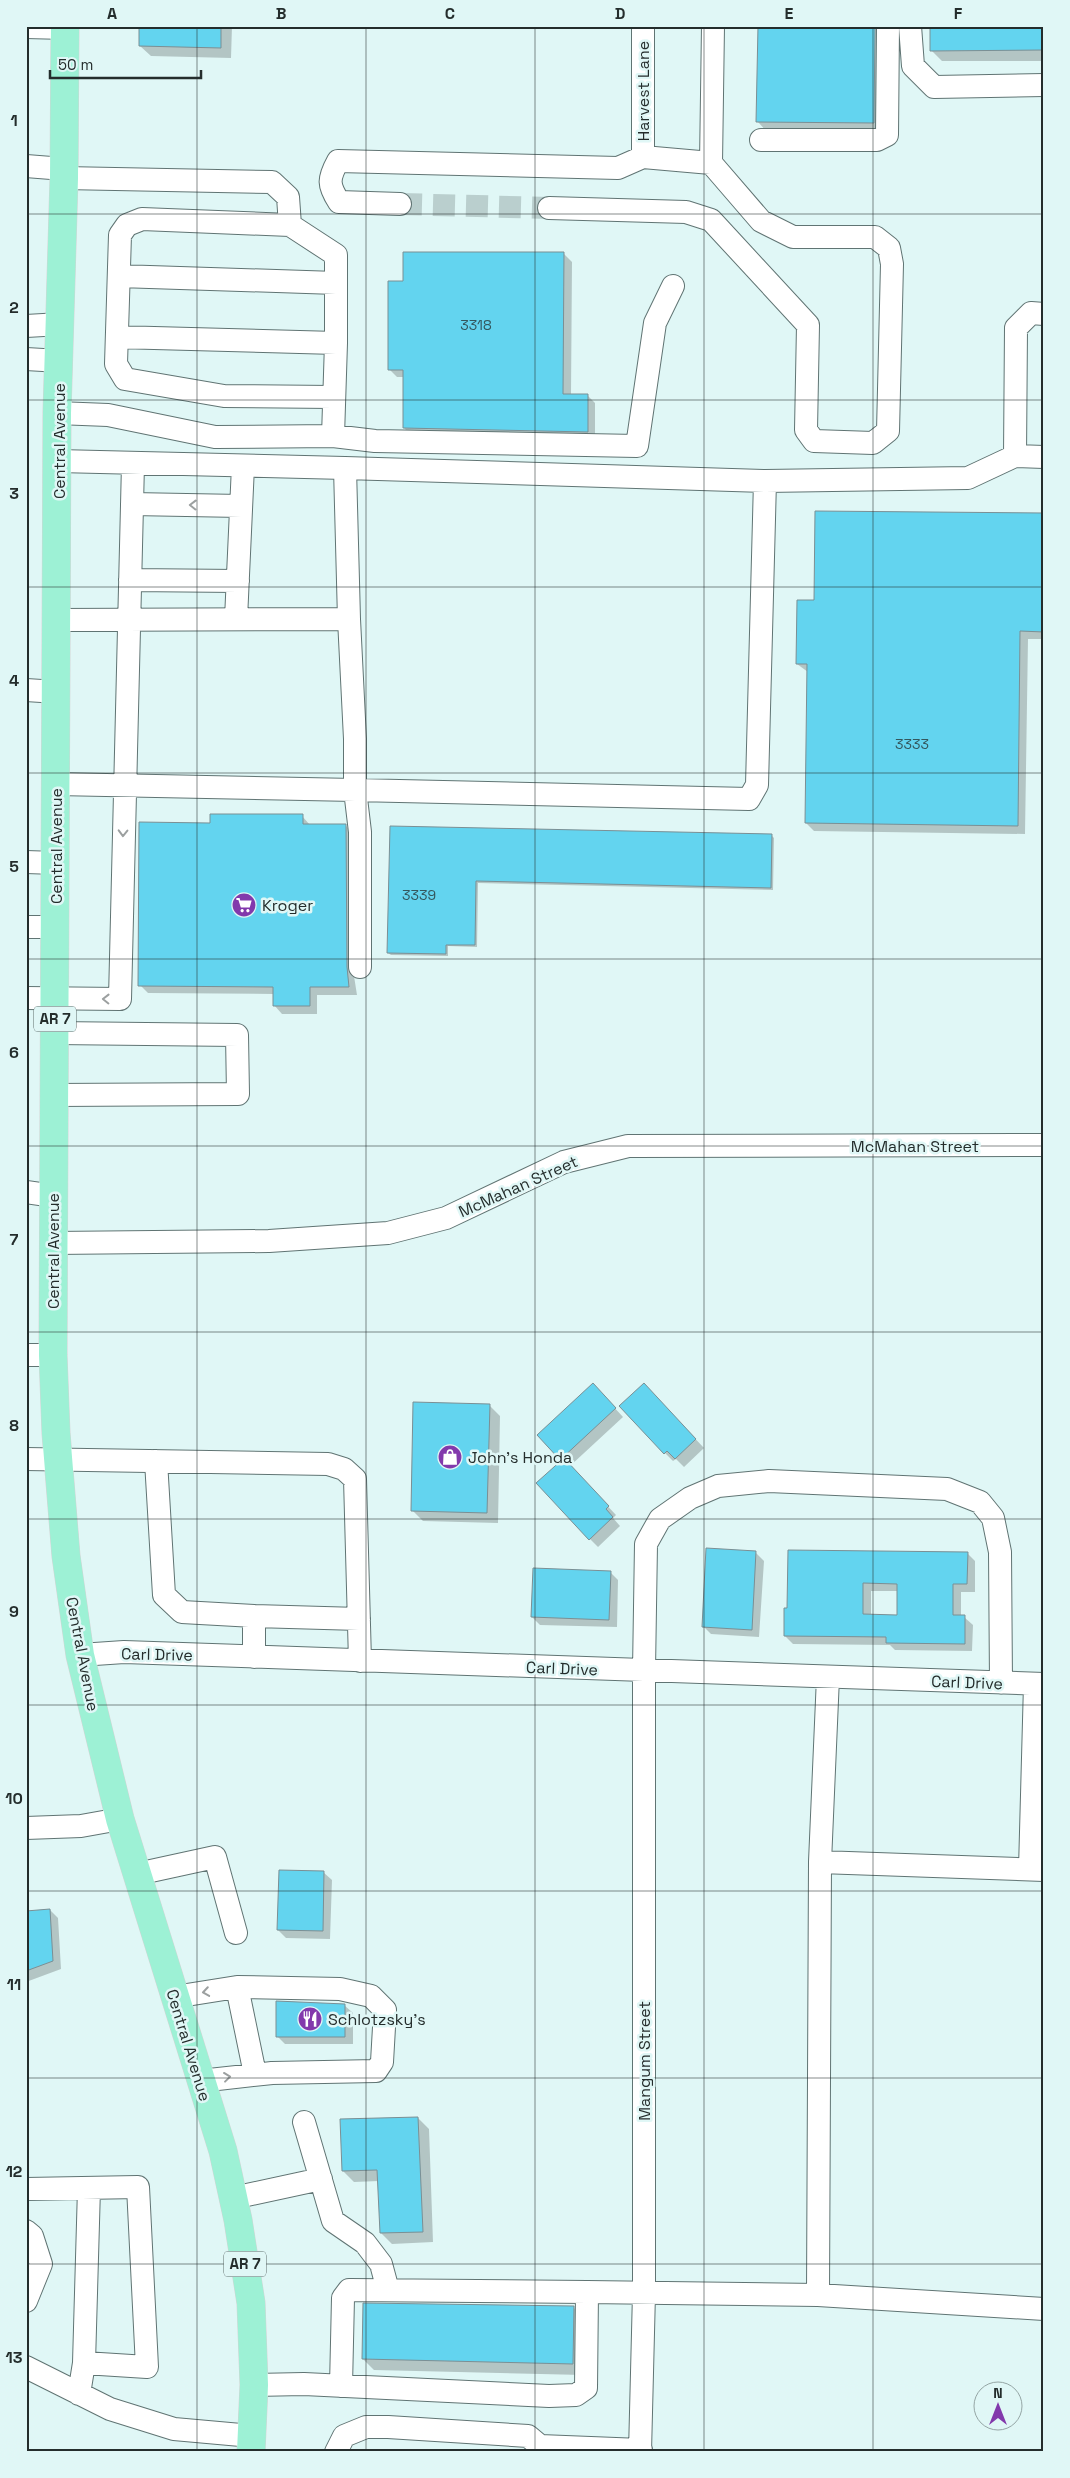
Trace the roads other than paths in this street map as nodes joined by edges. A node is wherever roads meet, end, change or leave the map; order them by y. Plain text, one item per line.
1 (644, 26) edge
2 (713, 26) edge
3 (888, 26) edge
4 (910, 26) edge
5 (26, 27) edge
6 (65, 27) edge
7 (1044, 85) edge
8 (761, 140) dead end
9 (643, 157) junction
10 (711, 163) junction
11 (26, 166) edge
12 (64, 174) junction
13 (400, 204) tunnel mouth
14 (549, 208) tunnel mouth
15 (290, 225) junction
16 (119, 276) junction
17 (336, 283) junction
18 (673, 286) dead end
19 (1044, 314) edge
20 (61, 324) junction
21 (26, 326) edge
22 (117, 337) junction
23 (336, 343) junction
24 (26, 359) edge
25 (60, 361) junction
26 (333, 397) junction
27 (57, 413) junction
28 (333, 436) junction
29 (1015, 456) junction
30 (1044, 456) edge
31 (58, 461) junction
32 (132, 464) junction
33 (243, 466) junction
34 (345, 468) junction
35 (766, 482) junction
36 (132, 504) junction
37 (241, 506) junction
38 (130, 580) junction
39 (238, 582) junction
40 (236, 619) junction
41 (349, 619) junction
42 (58, 620) junction
43 (130, 620) junction
44 (26, 690) edge
45 (57, 692) junction
46 (56, 784) junction
47 (124, 784) junction
48 (355, 790) junction
49 (26, 862) edge
50 (56, 863) junction
51 (26, 927) edge
52 (55, 927) junction
53 (360, 967) dead end
54 (26, 998) edge
55 (55, 998) junction
56 (55, 1033) junction
57 (54, 1095) junction
58 (1044, 1145) edge
59 (26, 1192) edge
60 (54, 1196) junction
61 (53, 1243) junction
62 (26, 1354) edge
63 (53, 1356) junction
64 (26, 1459) edge
65 (59, 1460) junction
66 (156, 1462) junction
67 (254, 1616) junction
68 (359, 1619) junction
69 (80, 1655) junction
70 (254, 1657) junction
71 (360, 1661) junction
72 (644, 1670) junction
73 (828, 1677) junction
74 (1002, 1683) junction
75 (1039, 1684) edge
76 (120, 1819) junction
77 (26, 1828) edge
78 (820, 1862) junction
79 (1037, 1869) edge
80 (137, 1874) junction
81 (236, 1933) dead end
82 (237, 1987) junction
83 (174, 1997) junction
84 (255, 2074) junction
85 (200, 2081) junction
86 (304, 2122) dead end
87 (321, 2179) junction
88 (26, 2188) edge
89 (89, 2188) junction
90 (233, 2198) junction
91 (26, 2231) edge
92 (388, 2290) junction
93 (587, 2292) junction
94 (644, 2293) junction
95 (818, 2295) junction
96 (26, 2301) edge
97 (1044, 2309) edge
98 (84, 2363) junction
99 (26, 2367) edge
100 (254, 2385) junction
101 (341, 2386) junction
102 (79, 2394) junction
103 (251, 2444) edge
104 (540, 2449) edge
105 (640, 2451) edge
106 (336, 2452) edge

1 - 9 street, Harvest Lane
2 - 10 street
3 - 8 street
4 - 7 street
5 - 6 street
6 - 12 main road, Central Avenue / AR 7
9 - 10 street
9 - 13 street
10 - 14 street
11 - 12 street
12 - 15 street
12 - 20 main road, Central Avenue / AR 7
15 - 16 street
15 - 17 street
16 - 17 street
16 - 22 street
17 - 23 street
18 - 28 street
19 - 29 street
20 - 21 street
20 - 25 main road, Central Avenue / AR 7
22 - 23 street
22 - 26 street
23 - 26 street
24 - 25 street
25 - 27 main road, Central Avenue / AR 7
26 - 28 street
27 - 28 street
27 - 31 main road, Central Avenue / AR 7
29 - 30 street
29 - 35 street
31 - 32 street
31 - 42 main road, Central Avenue / AR 7
32 - 33 street
32 - 36 street
33 - 34 street
33 - 37 street
34 - 35 street
34 - 41 street
35 - 48 street
37 -> 36 street
36 - 38 street
37 - 39 street
38 - 39 street
38 - 43 street
39 - 40 street
40 - 41 street
40 - 43 street
41 - 48 street
42 - 43 street
42 - 45 main road, Central Avenue / AR 7
43 - 47 street
44 - 45 street
45 - 46 main road, Central Avenue / AR 7
46 - 47 street
46 - 50 main road, Central Avenue / AR 7
47 - 48 street
47 -> 55 street
48 - 53 street
49 - 50 street
50 - 52 main road, Central Avenue / AR 7
51 - 52 street
52 - 55 main road, Central Avenue / AR 7
54 - 55 street
55 - 56 main road, Central Avenue / AR 7
56 - 57 main road, Central Avenue / AR 7
56 - 57 street
57 - 60 main road, Central Avenue / AR 7
58 - 61 street, McMahan Street
59 - 60 street
60 - 61 main road, Central Avenue / AR 7
61 - 63 main road, Central Avenue / AR 7
62 - 63 street
63 - 65 main road, Central Avenue / AR 7
64 - 65 street
65 - 66 street
65 - 69 main road, Central Avenue / AR 7
66 - 67 street
66 - 68 street
67 - 68 street
67 - 70 street
68 - 71 street
69 - 70 street, Carl Drive
69 - 76 main road, Central Avenue / AR 7
70 - 71 street, Carl Drive
71 - 72 street, Carl Drive
72 - 73 street, Carl Drive
72 - 74 street, Mangum Street
72 - 94 street, Mangum Street
73 - 74 street, Carl Drive
73 - 78 street
74 - 75 street, Carl Drive
75 - 79 street
76 - 77 street
76 - 80 main road, Central Avenue / AR 7
78 - 79 street
78 - 95 street
80 - 81 street
80 - 83 main road, Central Avenue / AR 7
82 -> 83 street
82 - 84 street
82 - 84 street
83 - 85 main road, Central Avenue / AR 7
85 -> 84 street
85 - 90 main road, Central Avenue / AR 7
86 - 87 street
87 - 90 street
87 - 92 street
88 - 89 street
89 - 98 street
89 - 98 street
90 - 100 main road, Central Avenue / AR 7
91 - 96 street
92 - 93 street
92 - 101 street
93 - 94 street
93 - 101 street
94 - 95 street
94 - 105 street, Mangum Street
95 - 97 street
98 - 102 street
99 - 102 street
100 - 101 street
100 - 103 main road, Central Avenue / AR 7
102 - 103 street
104 - 105 street
104 - 106 street

